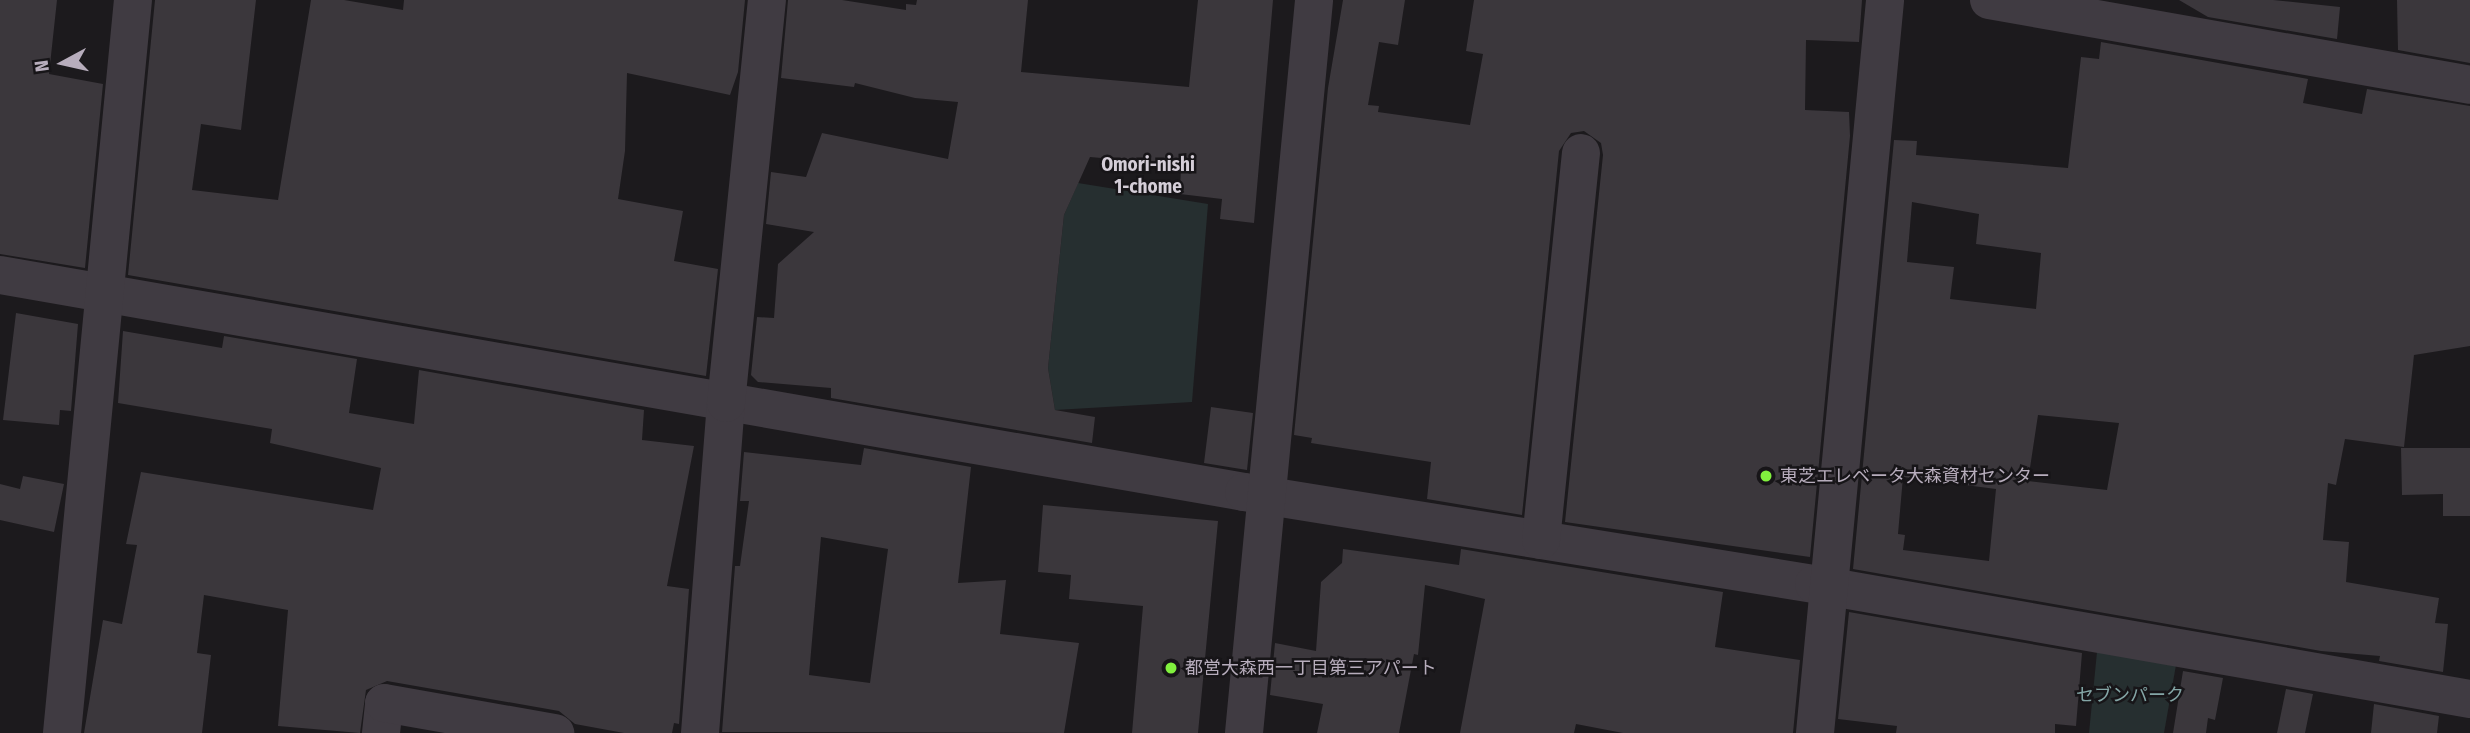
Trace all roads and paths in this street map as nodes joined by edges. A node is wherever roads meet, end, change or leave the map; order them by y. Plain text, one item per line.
1 (133, 0) edge
2 (767, 0) edge
3 (1314, 0) edge
4 (1885, 0) edge
5 (1989, 0) edge
6 (2470, 85) edge
7 (1581, 153) dead end
8 (0, 275) edge
9 (104, 294) junction
10 (726, 403) junction
11 (1267, 496) junction
12 (1541, 540) junction
13 (1828, 586) junction
14 (2470, 699) edge
15 (62, 733) edge
16 (381, 733) edge
17 (555, 733) edge
18 (699, 733) edge
19 (1244, 733) edge
20 (1815, 733) edge

1 - 9 street
2 - 10 street
3 - 11 street
4 - 13 street
5 - 6 street
7 - 12 street
8 - 9 street
9 - 10 street
9 - 15 street
10 - 11 street
10 - 18 street
11 - 12 street
11 - 19 street
12 - 13 street
13 - 14 street
13 - 20 street
16 - 17 street

